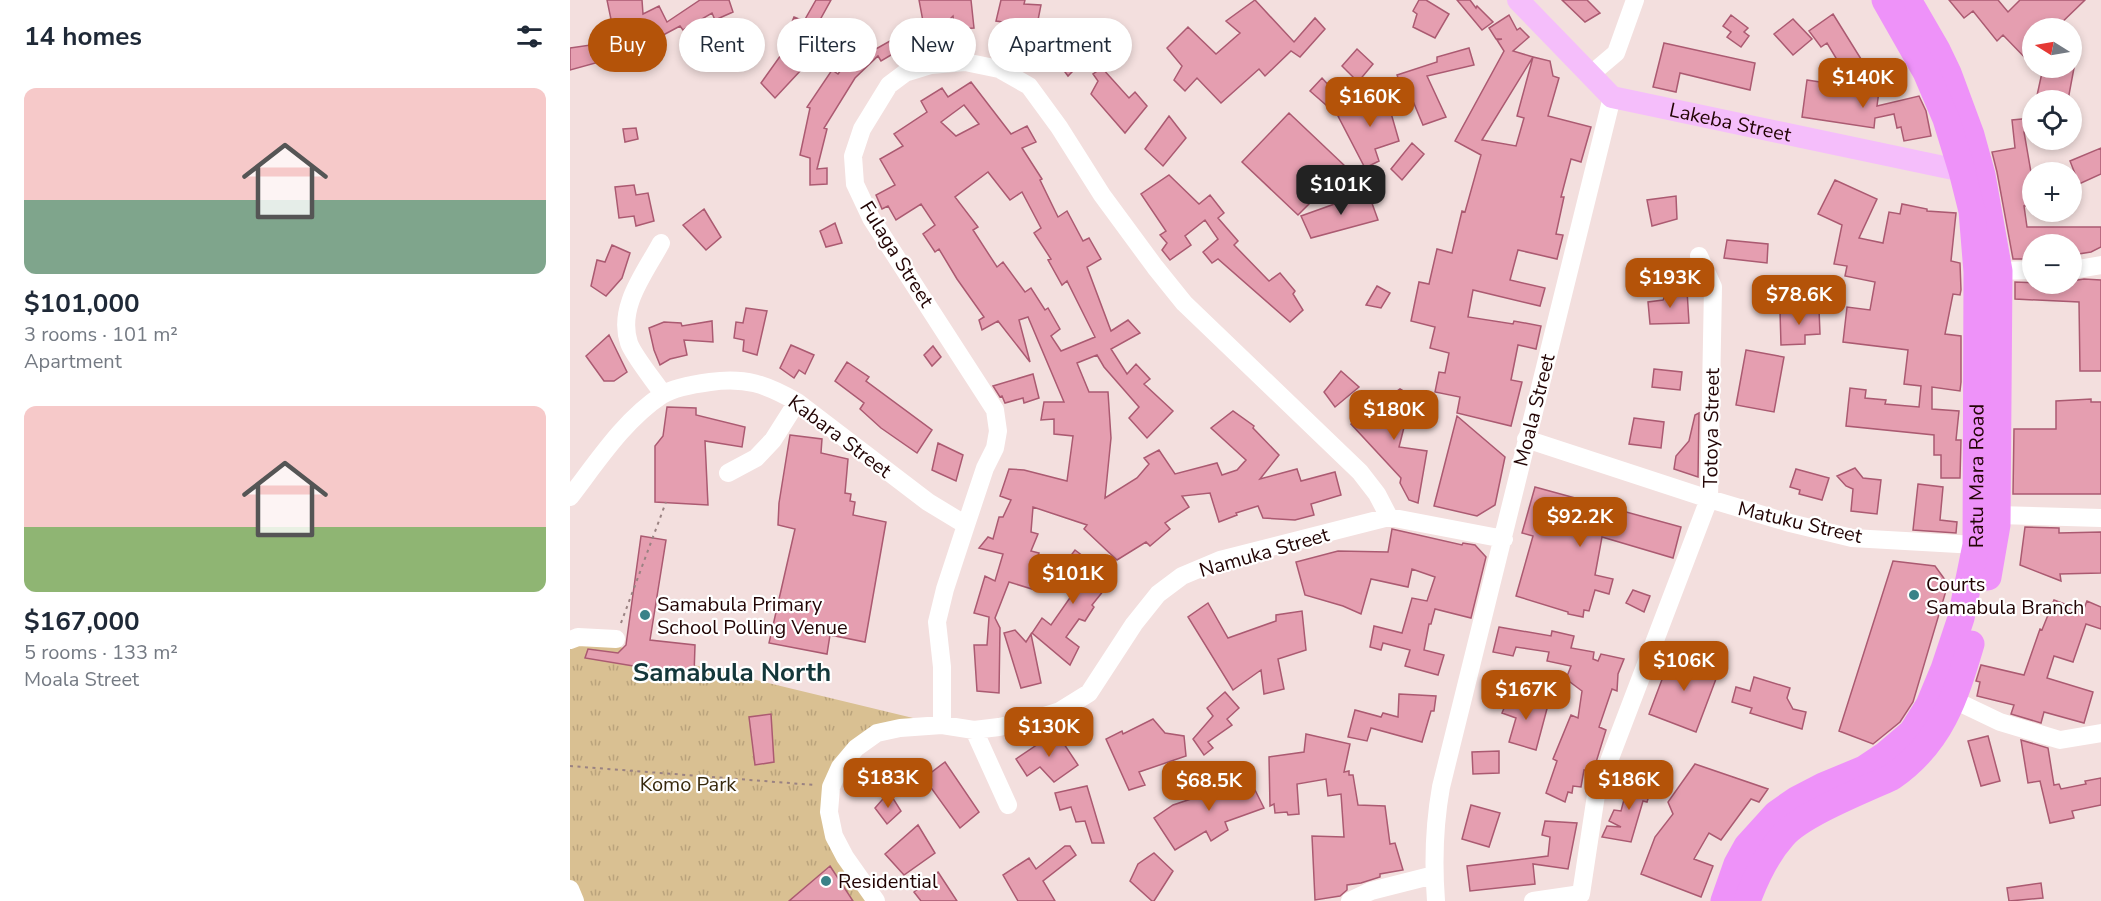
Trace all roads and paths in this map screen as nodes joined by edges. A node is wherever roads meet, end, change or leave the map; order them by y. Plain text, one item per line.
1 (1518, 0) edge
2 (1635, 0) edge
3 (1885, 0) edge
4 (1908, 0) edge
5 (1590, 75) junction
6 (1612, 97) junction
7 (1972, 173) junction
8 (661, 243) dead end
9 (1699, 256) dead end
10 (2101, 265) edge
11 (2082, 268) edge
12 (2022, 270) edge
13 (1988, 272) junction
14 (663, 394) junction
15 (797, 402) junction
16 (1526, 439) junction
17 (728, 473) dead end
18 (570, 497) edge
19 (1709, 499) junction
20 (666, 502) dead end
21 (1998, 515) junction
22 (1389, 518) junction
23 (2101, 518) edge
24 (966, 525) junction
25 (1504, 539) junction
26 (1976, 545) junction
27 (616, 639) joint
28 (570, 640) edge
29 (1954, 700) junction
30 (942, 725) junction
31 (974, 730) junction
32 (2101, 733) edge
33 (570, 766) edge
34 (831, 787) junction
35 (1008, 805) dead end
36 (1434, 875) junction
37 (570, 889) edge
38 (575, 901) edge
39 (876, 901) edge
40 (1350, 901) edge
41 (1436, 901) edge
42 (1533, 901) edge
43 (1724, 901) edge
44 (1747, 901) edge

1 - 5 main road
2 - 5 street
3 - 7 highway, Ratu Mara Road
4 - 7 highway, Ratu Mara Road
5 - 6 main road
6 - 7 main road, Lakeba Street
6 - 16 street, Moala Street
7 - 13 highway, Ratu Mara Road
8 - 14 street
9 - 19 street, Totoya Street
10 - 11 street
12 - 13 street
13 - 21 highway, Ratu Mara Road
13 - 26 highway, Ratu Mara Road
14 - 15 street, Kabara Street
14 - 18 street, Kabara Street
15 - 17 street
15 - 24 street, Kabara Street
16 - 19 street, Matuku Street
16 - 25 street, Moala Street
19 - 26 street, Matuku Street
19 - 42 street, Totoya Street
20 - 27 path
21 - 23 street
21 - 29 highway, Ratu Mara Road
22 - 24 street, Fulaga Street
22 - 25 street, Namuka Street
22 - 31 street, Namuka Street
24 - 30 street, Fulaga Street
25 - 36 street, Moala Street
26 - 43 highway, Ratu Mara Road
27 - 28 street
29 - 32 street
29 - 44 highway, Ratu Mara Road
30 - 31 street, Namuka Street
30 - 34 street, Namuka Street
31 - 35 street
33 - 34 path
34 - 39 street
36 - 40 street
36 - 41 street, Moala Street
37 - 38 street

